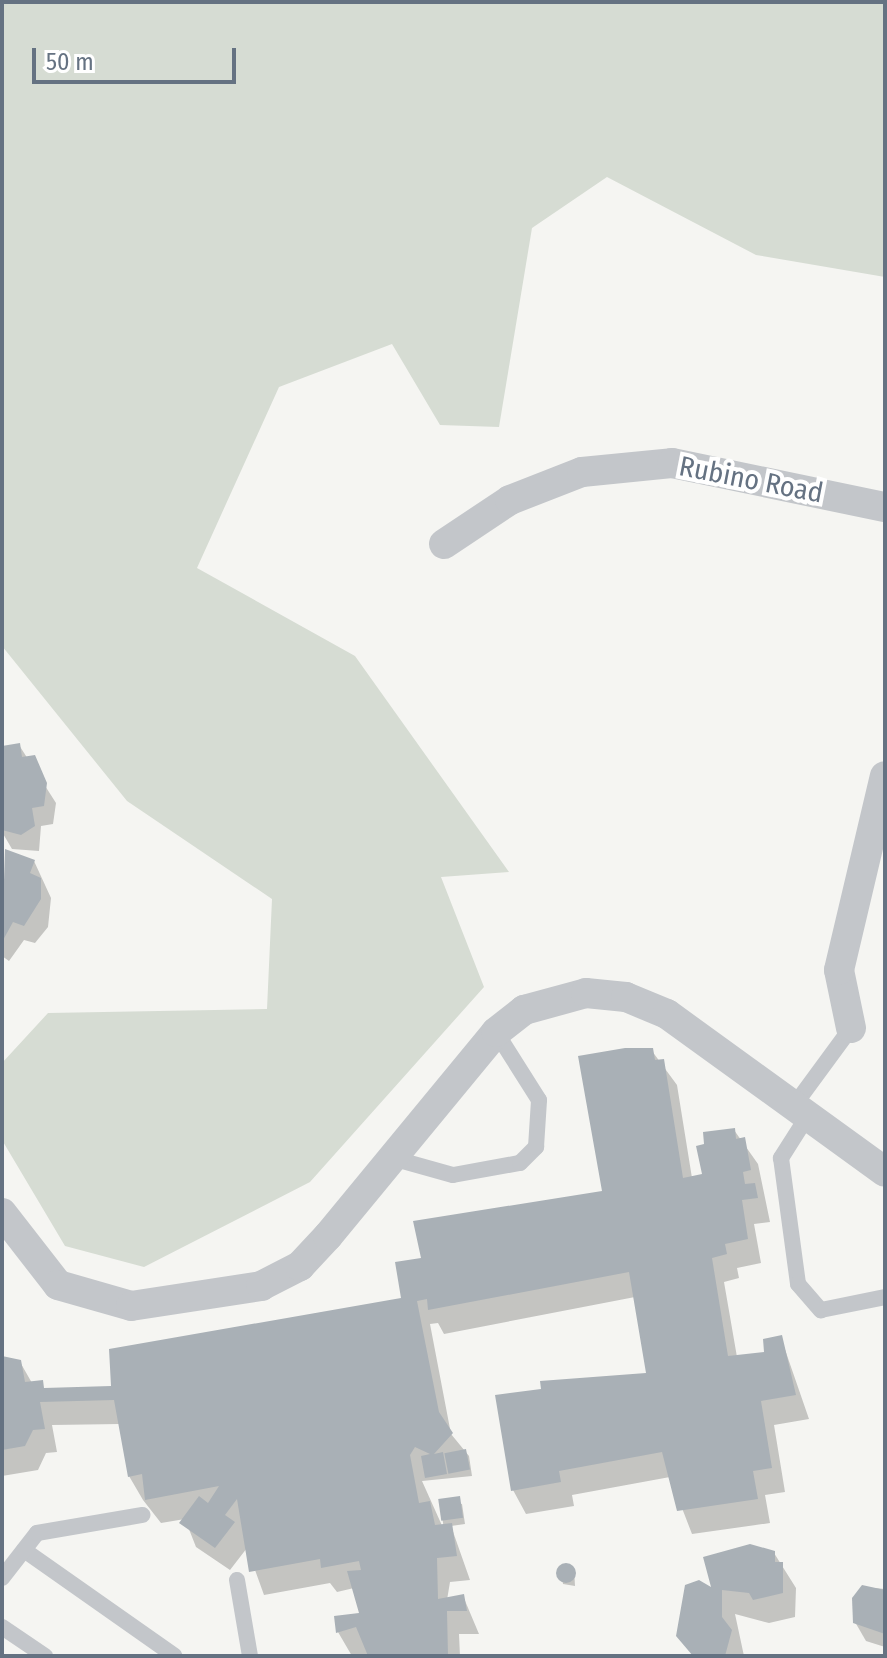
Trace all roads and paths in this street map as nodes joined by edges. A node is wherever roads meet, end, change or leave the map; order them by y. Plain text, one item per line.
1 (885, 507) edge
2 (444, 544) dead end
3 (885, 776) edge
4 (851, 1028) joint
5 (496, 1032) junction
6 (800, 1112) junction
7 (392, 1158) junction
8 (885, 1172) edge
9 (2, 1213) edge
10 (885, 1297) edge
11 (142, 1515) dead end
12 (24, 1550) junction
13 (2, 1578) edge
14 (237, 1580) dead end
15 (2, 1627) edge
16 (45, 1656) edge
17 (175, 1656) edge
18 (250, 1656) edge

1 - 2 street, Rubino Road
3 - 4 street
4 - 6 lane
5 - 6 street
5 - 7 street
5 - 7 lane
6 - 8 street
6 - 10 lane
7 - 9 street
11 - 12 lane
12 - 13 lane
12 - 17 lane
14 - 18 lane
15 - 16 lane

